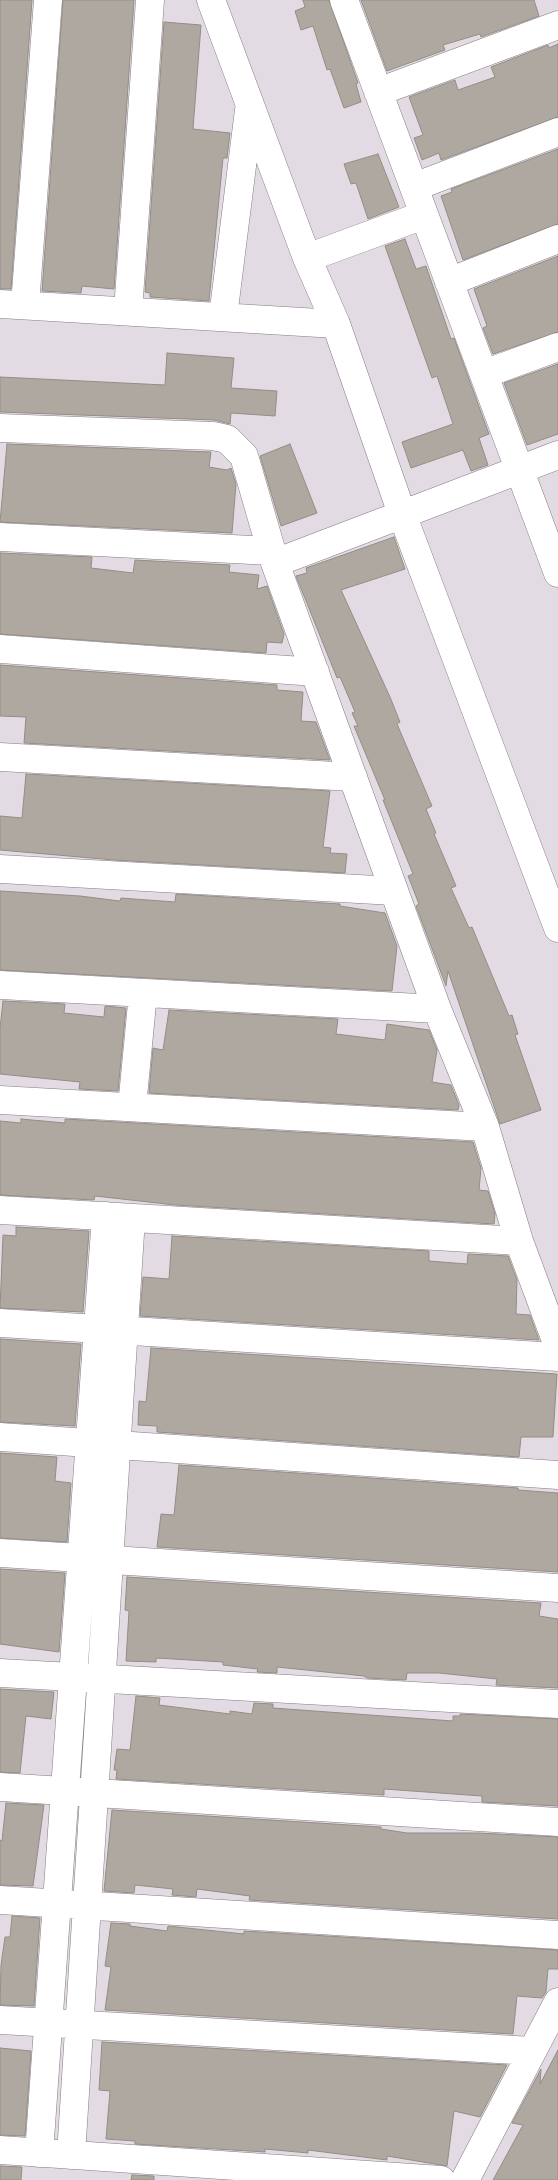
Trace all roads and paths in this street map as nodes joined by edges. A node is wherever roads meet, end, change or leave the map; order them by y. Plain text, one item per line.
1 (48, 0) edge
2 (150, 0) edge
3 (210, 0) edge
4 (344, 0) edge
5 (558, 25) edge
6 (378, 92) junction
7 (250, 106) junction
8 (558, 132) edge
9 (414, 187) junction
10 (424, 214) junction
11 (558, 239) edge
12 (307, 258) junction
13 (449, 282) junction
14 (12, 304) edge
15 (128, 311) junction
16 (223, 317) junction
17 (336, 324) junction
18 (558, 347) edge
19 (484, 374) junction
20 (0, 428) edge
21 (558, 455) edge
22 (520, 470) junction
23 (402, 514) junction
24 (0, 537) edge
25 (273, 557) junction
26 (556, 562) edge
27 (0, 649) edge
28 (315, 672) junction
29 (0, 757) edge
30 (353, 777) junction
31 (0, 869) edge
32 (550, 884) edge
33 (394, 891) junction
34 (558, 928) edge
35 (0, 984) edge
36 (143, 993) junction
37 (436, 1009) junction
38 (0, 1100) edge
39 (132, 1107) junction
40 (485, 1127) junction
41 (0, 1210) edge
42 (118, 1217) junction
43 (519, 1241) junction
44 (0, 1323) edge
45 (111, 1329) junction
46 (558, 1346) edge
47 (558, 1357) edge
48 (0, 1437) edge
49 (103, 1444) junction
50 (558, 1475) edge
51 (0, 1553) edge
52 (82, 1558) junction
53 (109, 1560) junction
54 (558, 1588) edge
55 (0, 1673) edge
56 (73, 1678) junction
57 (102, 1679) junction
58 (558, 1704) edge
59 (0, 1787) edge
60 (65, 1791) junction
61 (94, 1793) junction
62 (558, 1822) edge
63 (0, 1900) edge
64 (57, 1904) junction
65 (87, 1905) junction
66 (558, 1935) edge
67 (558, 2002) edge
68 (0, 2020) edge
69 (48, 2023) junction
70 (80, 2025) junction
71 (532, 2051) junction
72 (0, 2150) edge
73 (39, 2153) junction
74 (71, 2155) junction
75 (441, 2180) edge
76 (465, 2180) edge

1 - 14 street
2 - 15 street
3 - 7 street
4 - 6 street
5 - 6 street
6 - 9 street
7 - 12 street
7 - 16 street
8 - 9 street
9 - 10 street
10 - 12 street
10 - 13 street
11 - 13 street
12 - 17 street
13 - 19 street
14 - 15 street
15 - 16 street
16 - 17 street
17 - 23 street
18 - 19 street
19 - 22 street
20 - 25 street
21 - 22 street
22 - 23 street
22 - 26 street
23 - 25 street
23 - 32 street
24 - 25 street
25 - 28 street
27 - 28 street
28 - 30 street
29 - 30 street
30 - 33 street
31 - 33 street
32 - 34 street
33 - 37 street
35 - 36 street
36 - 37 street
36 - 39 street
37 - 40 street
38 - 39 street
39 - 40 street
40 - 43 street
41 - 42 street
42 - 43 street
42 - 45 street
43 - 46 street
44 - 45 street
45 - 47 street
45 - 49 street
48 - 49 street
49 - 50 street
49 - 52 street
49 - 53 street
51 - 52 street
52 - 53 street
52 - 56 street
53 - 54 street
53 - 57 street
55 - 56 street
56 - 57 street
56 - 60 street
57 - 58 street
57 - 61 street
59 - 60 street
60 - 61 street
60 - 64 street
61 - 62 street
61 - 65 street
63 - 64 street
64 - 65 street
64 - 69 street
65 - 66 street
65 - 70 street
67 - 71 street
68 - 69 street
69 - 70 street
69 - 73 street
70 - 71 street
70 - 74 street
71 - 76 street
72 - 73 street
73 - 74 street
74 - 75 street

